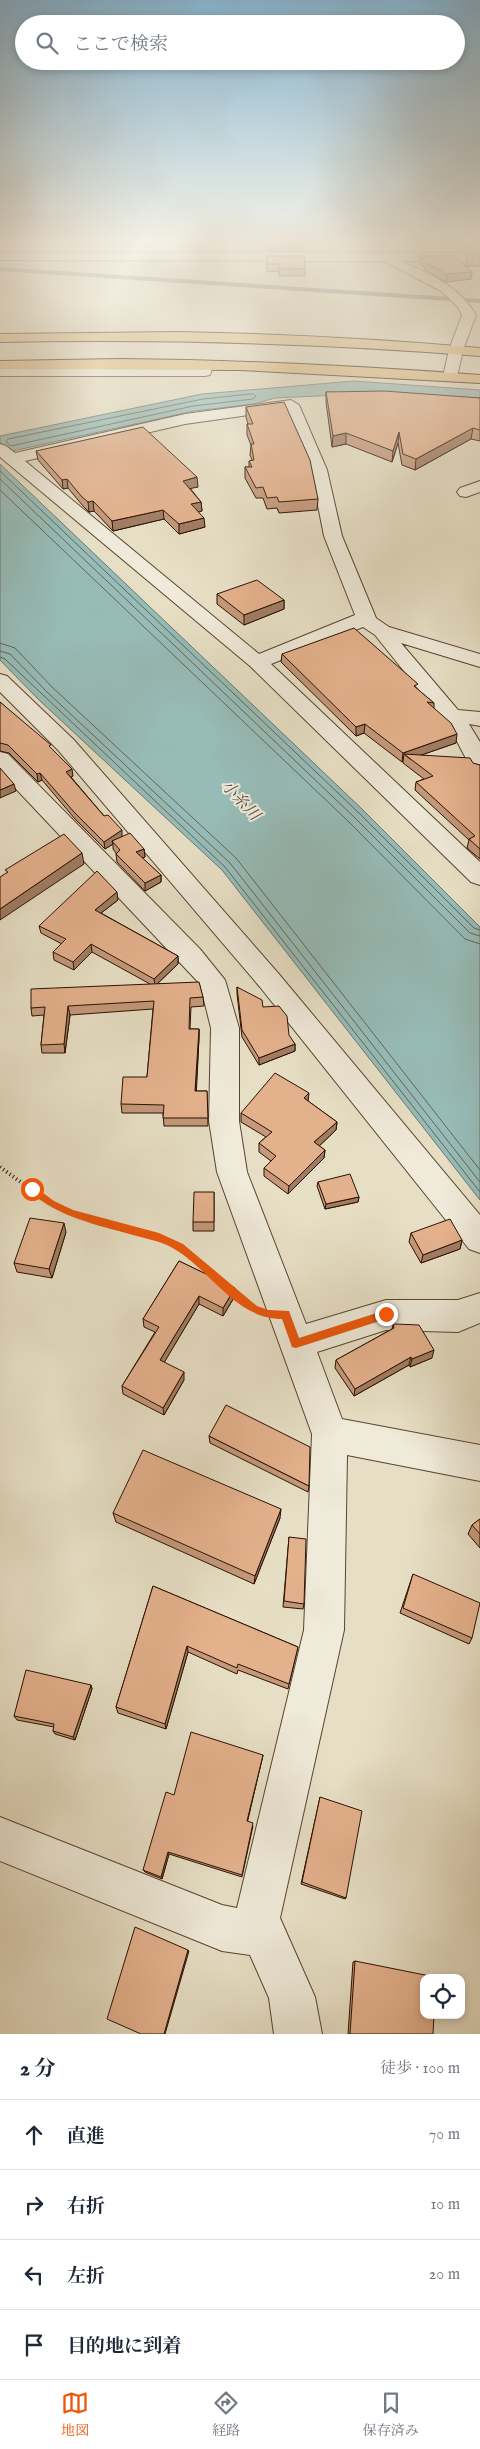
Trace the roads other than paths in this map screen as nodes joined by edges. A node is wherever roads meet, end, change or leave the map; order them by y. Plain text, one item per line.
1 (458, 335) edge
2 (0, 338) edge
3 (456, 350) junction
4 (480, 352) edge
5 (0, 365) edge
6 (206, 365) junction
7 (0, 372) edge
8 (450, 376) junction
9 (480, 379) edge
10 (6, 454) edge
11 (375, 626) junction
12 (480, 661) edge
13 (258, 662) junction
14 (0, 680) edge
15 (450, 715) junction
16 (480, 718) edge
17 (480, 765) edge
18 (4, 769) edge
19 (480, 876) edge
20 (480, 1240) edge
21 (480, 1308) edge
22 (290, 1329) junction
23 (330, 1434) junction
24 (480, 1463) edge
25 (0, 1839) edge
26 (264, 1935) junction
27 (298, 2034) edge

1 - 3 street
2 - 3 main road
3 - 4 main road
3 - 8 street
5 - 6 main road
6 - 7 street
6 - 8 main road
8 - 9 main road
10 - 11 street
10 - 13 street
11 - 12 street
11 - 13 street
11 - 15 street
13 - 19 street
14 - 20 street
15 - 16 street
15 - 17 street
18 - 22 street
21 - 22 street
22 - 23 street
23 - 24 street
23 - 26 street
25 - 26 street
26 - 27 street

